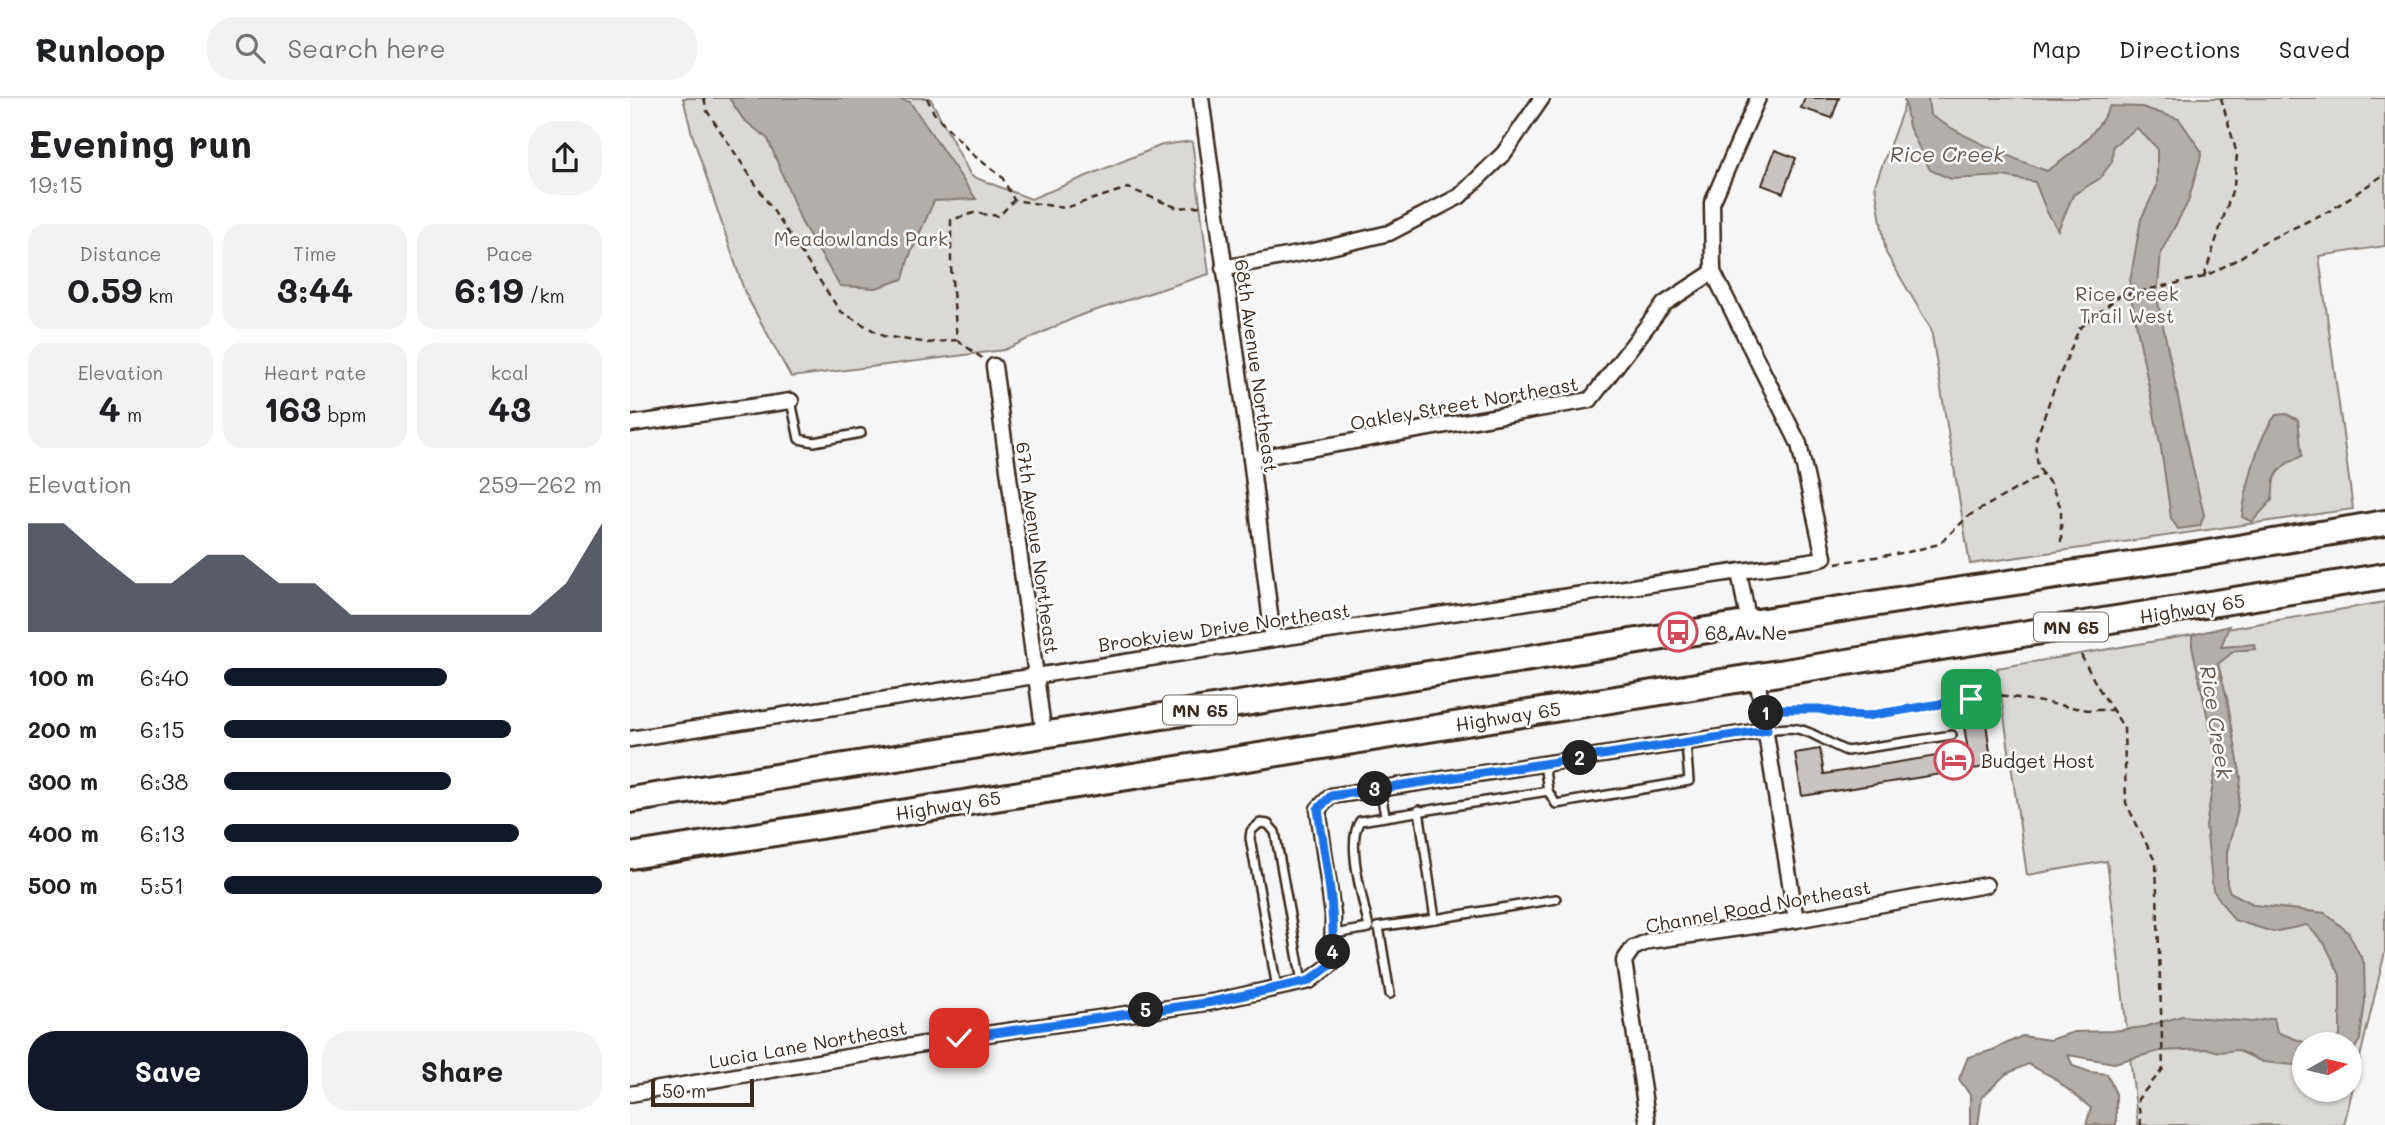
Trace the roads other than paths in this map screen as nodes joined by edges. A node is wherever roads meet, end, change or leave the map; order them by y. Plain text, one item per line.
1 (1201, 98) edge
2 (1542, 98) edge
3 (1758, 98) edge
4 (1223, 268) junction
5 (1713, 272) junction
6 (994, 366) road end
7 (791, 401) joint
8 (630, 424) edge
9 (862, 433) dead end
10 (1251, 459) junction
11 (2385, 523) edge
12 (1739, 572) junction
13 (2385, 576) edge
14 (1749, 624) junction
15 (1273, 639) junction
16 (1036, 675) junction
17 (1757, 678) junction
18 (1767, 730) junction
19 (1044, 735) junction
20 (1952, 735) dead end
21 (630, 739) edge
22 (1686, 742) junction
23 (1544, 764) junction
24 (1380, 788) junction
25 (1548, 791) junction
26 (630, 800) edge
27 (1419, 810) junction
28 (1385, 815) junction
29 (630, 856) edge
30 (1986, 885) dead end
31 (1556, 899) dead end
32 (1435, 919) junction
33 (1796, 920) junction
34 (1379, 927) junction
35 (1369, 928) junction
36 (1334, 933) junction
37 (1303, 983) junction
38 (1277, 988) junction
39 (1390, 994) dead end
40 (630, 1094) edge
41 (1648, 1125) edge

1 - 4 street, 68th Avenue Northeast
2 - 4 street
3 - 5 street
4 - 10 street, 68th Avenue Northeast
5 - 10 street, Oakley Street Northeast
5 - 12 street, Brookview Drive Northeast
6 - 16 street, 67th Avenue Northeast
7 - 8 street
7 - 9 lane
10 - 15 street, 68th Avenue Northeast
11 - 14 highway, MN 65
12 - 14 street
12 - 15 street, Brookview Drive Northeast
13 - 17 highway, Highway 65 / MN 65
14 - 19 highway, MN 65
15 - 16 street, Brookview Drive Northeast
16 - 19 street, 67th Avenue Northeast
16 - 21 street, Brookview Drive Northeast
17 - 18 street
17 - 29 highway, Highway 65 / MN 65
18 - 20 lane
18 - 22 street, Lucia Lane Northeast
18 - 33 street
19 - 26 highway, MN 65
22 - 23 street, Lucia Lane Northeast
22 - 25 lane
23 - 24 street, Lucia Lane Northeast
23 - 25 lane
24 - 28 lane
24 - 36 street, Lucia Lane Northeast
25 - 27 lane
27 - 28 lane
27 - 32 lane
28 - 35 lane
30 - 33 street, Channel Road Northeast
31 - 32 lane
32 - 34 lane
33 - 41 street, Channel Road Northeast
34 - 35 lane
34 - 39 lane
35 - 36 lane
36 - 37 street, Lucia Lane Northeast
37 - 38 street, Lucia Lane Northeast
37 - 38 lane
38 - 40 street, Lucia Lane Northeast

